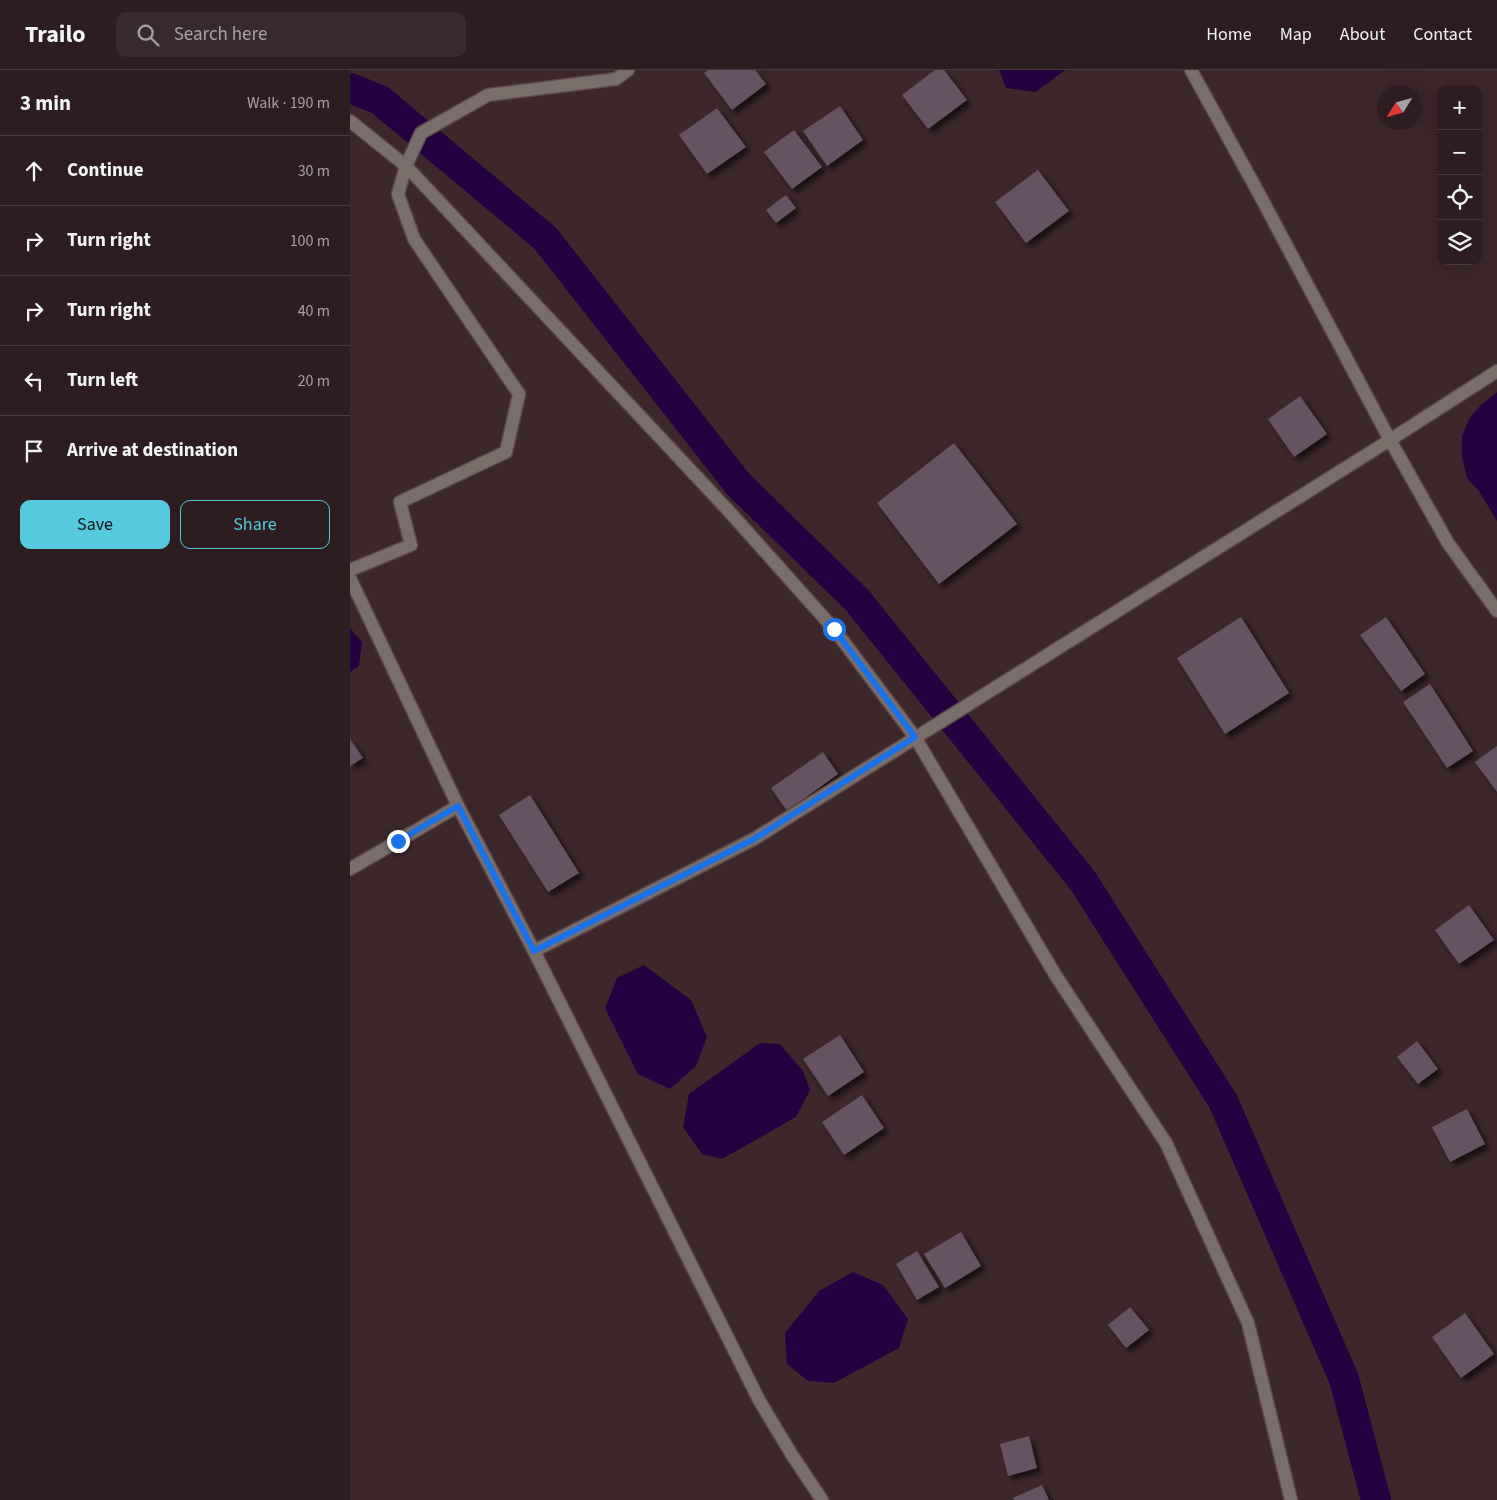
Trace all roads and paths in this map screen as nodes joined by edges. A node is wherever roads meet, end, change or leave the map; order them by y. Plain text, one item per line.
1 (628, 70) edge
2 (1191, 70) edge
3 (350, 121) edge
4 (406, 166) junction
5 (1497, 371) edge
6 (1390, 440) junction
7 (350, 570) edge
8 (350, 578) edge
9 (1497, 611) edge
10 (915, 737) junction
11 (458, 806) junction
12 (350, 869) edge
13 (534, 951) junction
14 (822, 1500) edge
15 (1291, 1500) edge

1 - 4 street
2 - 6 street
3 - 4 street
4 - 7 street
4 - 10 street
5 - 6 street
6 - 9 street
6 - 10 street
8 - 11 street
10 - 13 street
10 - 15 street
11 - 12 street
11 - 13 street
13 - 14 street

